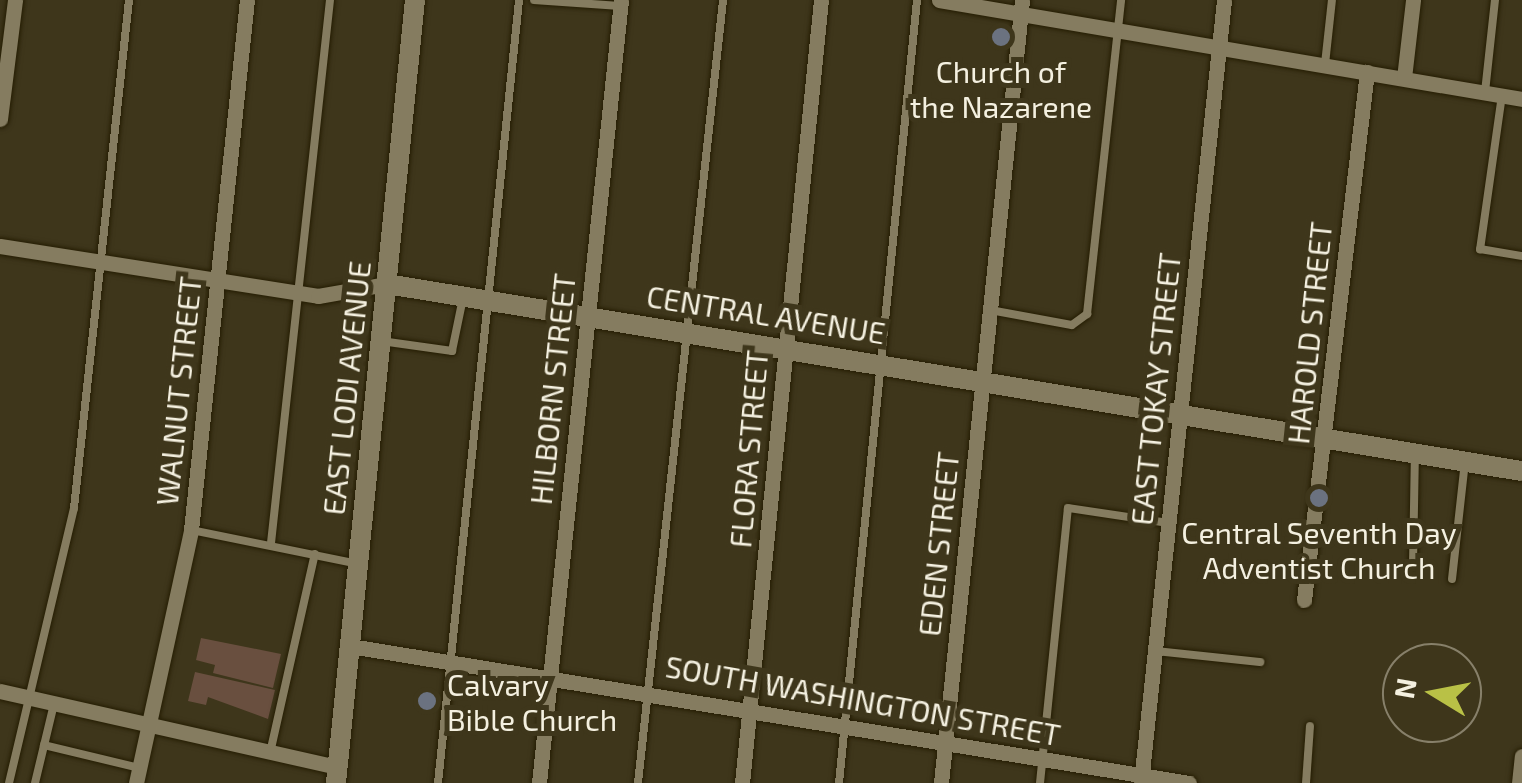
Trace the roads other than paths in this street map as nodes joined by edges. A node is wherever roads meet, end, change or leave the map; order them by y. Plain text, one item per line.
1 (15, 0) edge
2 (128, 0) edge
3 (247, 0) edge
4 (330, 0) edge
5 (415, 0) edge
6 (519, 0) edge
7 (534, 0) edge
8 (723, 0) edge
9 (821, 0) edge
10 (918, 0) edge
11 (939, 0) edge
12 (1121, 0) edge
13 (1224, 0) edge
14 (1332, 0) edge
15 (1412, 0) edge
16 (1495, 0) edge
17 (621, 3) edge
18 (1021, 6) edge
19 (1119, 30) junction
20 (1220, 48) junction
21 (1325, 64) junction
22 (1367, 72) junction
23 (1404, 78) junction
24 (1494, 94) junction
25 (1522, 99) edge
26 (0, 119) edge
27 (0, 246) edge
28 (1522, 256) edge
29 (101, 263) junction
30 (216, 281) junction
31 (387, 284) junction
32 (300, 293) junction
33 (464, 294) junction
34 (491, 298) junction
35 (990, 310) junction
36 (587, 316) junction
37 (687, 330) junction
38 (381, 341) junction
39 (785, 348) junction
40 (882, 364) junction
41 (982, 380) junction
42 (1180, 412) junction
43 (1325, 439) junction
44 (1415, 454) junction
45 (1465, 462) junction
46 (1522, 471) edge
47 (1168, 523) junction
48 (191, 530) junction
49 (271, 544) junction
50 (315, 554) junction
51 (358, 564) junction
52 (1413, 564) dead end
53 (1452, 579) dead end
54 (1304, 600) dead end
55 (350, 646) junction
56 (1155, 651) junction
57 (451, 659) junction
58 (1260, 662) dead end
59 (550, 676) junction
60 (648, 691) junction
61 (0, 692) edge
62 (31, 699) junction
63 (54, 704) junction
64 (751, 708) junction
65 (151, 725) junction
66 (848, 725) junction
67 (1310, 726) dead end
68 (946, 742) junction
69 (44, 745) junction
70 (270, 753) junction
71 (1522, 756) edge
72 (1042, 758) junction
73 (138, 775) edge
74 (337, 775) edge
75 (1141, 779) edge
76 (9, 783) edge
77 (35, 783) edge
78 (438, 783) edge
79 (540, 783) edge
80 (638, 783) edge
81 (742, 783) edge
82 (839, 783) edge
83 (941, 783) edge
84 (1040, 783) edge
85 (1189, 783) edge
86 (1306, 783) edge
87 (1519, 783) edge

1 - 26 street
2 - 29 lane
3 - 30 street, WALNUT STREET
4 - 32 lane
5 - 31 street, EAST LODI AVENUE
6 - 34 lane
7 - 17 lane
8 - 37 lane
9 - 39 street, FLORA STREET
10 - 40 lane
11 - 18 street
12 - 19 lane
13 - 20 street, EAST TOKAY STREET
14 - 21 lane
15 - 23 street
16 - 24 lane
17 - 36 street, HILBORN STREET
18 - 19 street
18 - 35 street, EDEN STREET
19 - 20 street
19 - 35 lane
20 - 21 street
20 - 42 street, EAST TOKAY STREET
21 - 22 street
22 - 23 street
22 - 43 street, HAROLD STREET
23 - 24 street
24 - 25 street
24 - 28 lane
27 - 29 street, CENTRAL AVENUE
29 - 30 street, CENTRAL AVENUE
29 - 62 lane
30 - 32 street, CENTRAL AVENUE
30 - 48 street, WALNUT STREET
31 - 32 street, CENTRAL AVENUE
31 - 33 street, CENTRAL AVENUE
31 - 38 street, EAST LODI AVENUE
32 - 49 lane
33 - 34 street, CENTRAL AVENUE
33 - 38 lane
34 - 36 street, CENTRAL AVENUE
34 - 57 lane
35 - 41 street, EDEN STREET
36 - 37 street, CENTRAL AVENUE
36 - 59 street, HILBORN STREET
37 - 39 street, CENTRAL AVENUE
37 - 60 lane
38 - 51 street, EAST LODI AVENUE
39 - 40 street, CENTRAL AVENUE
39 - 64 street, FLORA STREET
40 - 41 street, CENTRAL AVENUE
40 - 66 lane
41 - 42 street, CENTRAL AVENUE
41 - 68 street, EDEN STREET
42 - 43 street, CENTRAL AVENUE
42 - 47 street, EAST TOKAY STREET
43 - 44 street, CENTRAL AVENUE
43 - 54 street, HAROLD STREET
44 - 45 street, CENTRAL AVENUE
44 - 52 lane
45 - 46 street, CENTRAL AVENUE
45 - 53 lane
47 - 56 street, EAST TOKAY STREET
47 - 72 lane
48 - 49 lane
48 - 65 street, WALNUT STREET
49 - 50 lane
50 - 51 lane
50 - 70 lane
51 - 55 street, EAST LODI AVENUE
55 - 57 street, SOUTH WASHINGTON STREET
55 - 74 street, EAST LODI AVENUE
56 - 58 lane
56 - 75 street, EAST TOKAY STREET
57 - 59 street, SOUTH WASHINGTON STREET
57 - 78 lane
59 - 60 street, SOUTH WASHINGTON STREET
59 - 79 street, HILBORN STREET
60 - 64 street, SOUTH WASHINGTON STREET
60 - 80 lane
61 - 62 street
62 - 63 street
62 - 76 lane
63 - 65 street
63 - 69 lane
64 - 66 street, SOUTH WASHINGTON STREET
64 - 81 street, FLORA STREET
65 - 70 street
65 - 73 street, WALNUT STREET
66 - 68 street, SOUTH WASHINGTON STREET
66 - 82 lane
67 - 86 lane
68 - 72 street, SOUTH WASHINGTON STREET
68 - 83 street, EDEN STREET
69 - 73 lane
69 - 77 lane
70 - 74 street
71 - 87 street
72 - 75 street, SOUTH WASHINGTON STREET
72 - 84 lane
75 - 85 street, SOUTH WASHINGTON STREET

